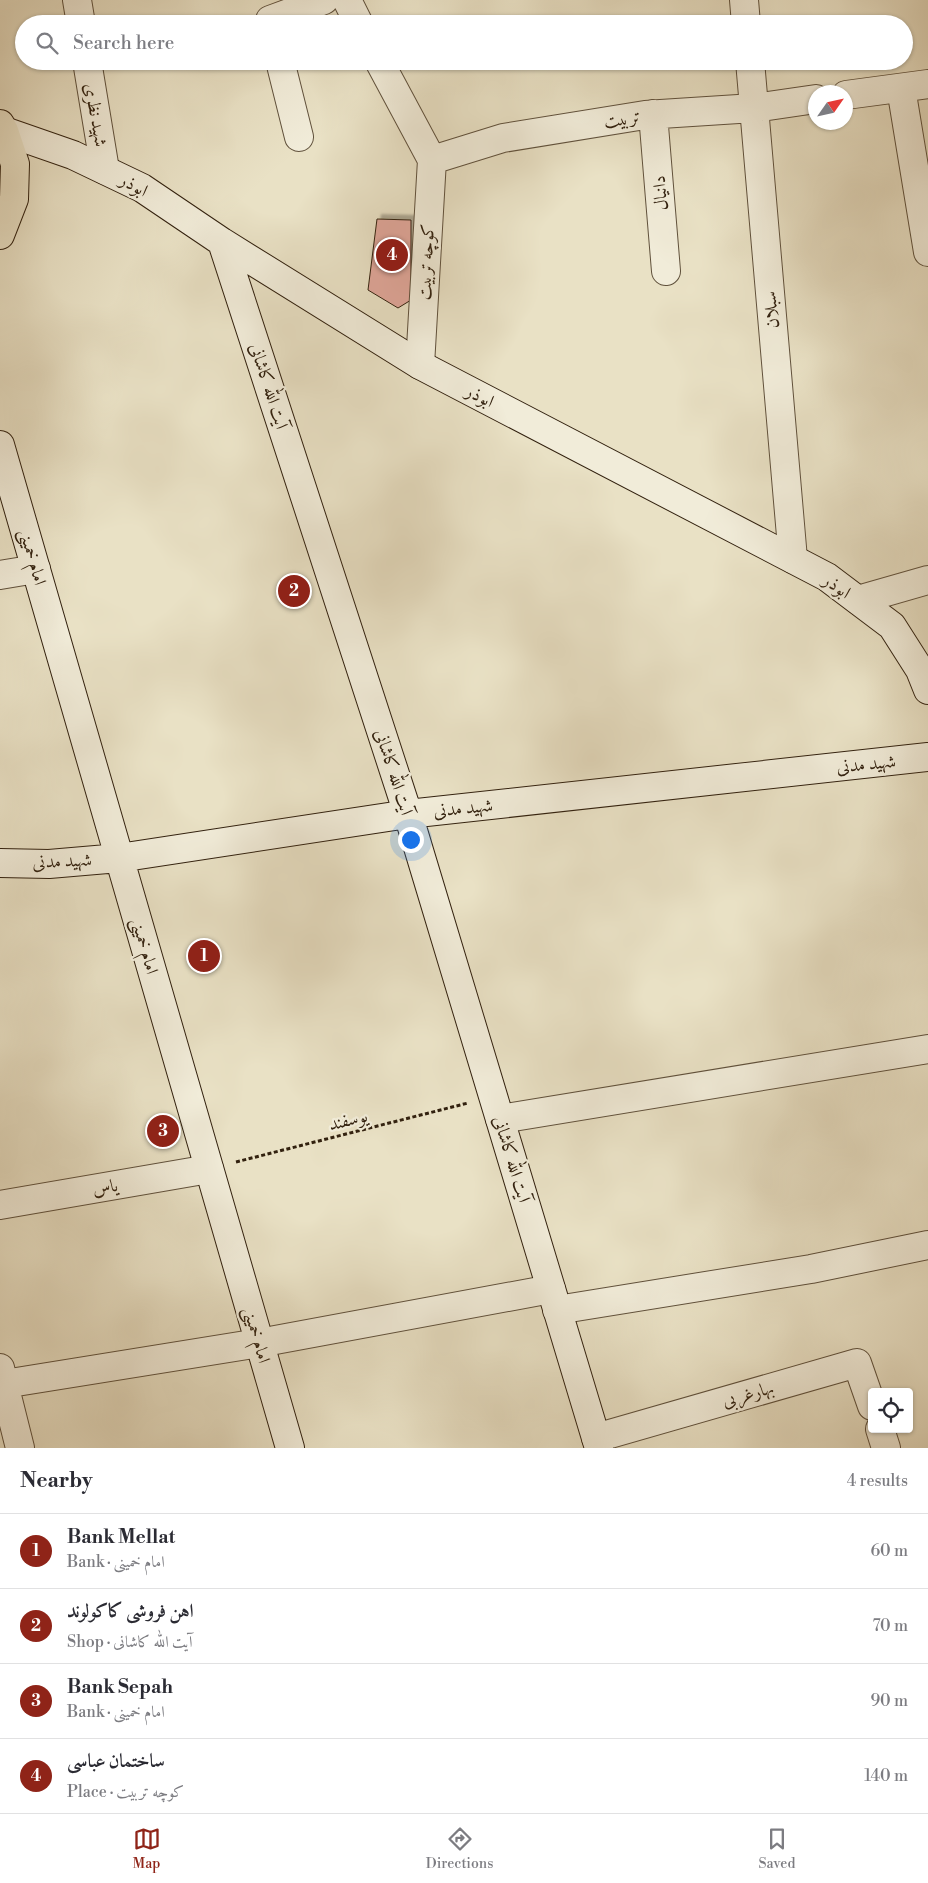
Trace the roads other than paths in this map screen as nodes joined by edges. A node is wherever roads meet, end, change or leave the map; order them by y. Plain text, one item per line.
1 (77, 0) edge
2 (324, 0) edge
3 (347, 0) edge
4 (744, 0) edge
5 (80, 15) edge
6 (269, 15) edge
7 (355, 15) edge
8 (745, 15) edge
9 (88, 70) edge
10 (282, 70) edge
11 (384, 70) edge
12 (751, 70) edge
13 (928, 84) edge
14 (901, 88) junction
15 (853, 94) edge
16 (808, 100) edge
17 (754, 108) junction
18 (653, 114) junction
19 (2, 127) edge
20 (299, 137) dead end
21 (432, 160) junction
22 (105, 170) junction
23 (0, 236) edge
24 (222, 242) junction
25 (928, 252) edge
26 (666, 272) dead end
27 (420, 365) junction
28 (0, 445) edge
29 (793, 559) junction
30 (36, 569) junction
31 (0, 575) edge
32 (928, 580) edge
33 (858, 600) junction
34 (928, 690) edge
35 (928, 757) edge
36 (408, 814) junction
37 (119, 858) junction
38 (0, 863) edge
39 (928, 1049) edge
40 (497, 1108) junction
41 (209, 1169) junction
42 (0, 1204) edge
43 (928, 1244) edge
44 (554, 1300) junction
45 (259, 1343) junction
46 (4, 1393) edge
47 (868, 1395) edge
48 (881, 1433) edge
49 (597, 1443) edge
50 (20, 1448) edge
51 (290, 1448) edge
52 (886, 1448) edge

1 - 5 main road
2 - 6 main road
3 - 7 main road
4 - 8 main road
9 - 22 main road, شهید نظری
10 - 20 main road
11 - 21 main road
12 - 17 main road, سبلان
13 - 14 main road
14 - 15 main road
14 - 25 main road
16 - 17 main road, تربیت
17 - 18 main road, تربیت
17 - 29 main road, سبلان
18 - 21 main road, تربیت
18 - 26 main road, دانیال
19 - 22 main road, ابوذر
19 - 23 main road
21 - 27 main road, کوچه تربیت
22 - 24 main road, ابوذر
24 - 27 main road, ابوذر
24 - 36 main road, آیت الله کاشانی
27 - 29 main road, ابوذر
28 - 30 main road, امام خمینی
29 - 33 main road, ابوذر
30 - 31 main road
30 - 37 main road, امام خمینی
32 - 33 main road
33 - 34 main road, ابوذر
35 - 36 main road, شهید مدنی
36 - 37 main road, شهید مدنی
36 - 40 main road, آیت الله کاشانی
37 - 38 main road, شهید مدنی
37 - 41 main road, امام خمینی
39 - 40 main road
40 - 44 main road, آیت الله کاشانی
41 - 42 main road, یاس
41 - 45 main road, امام خمینی
43 - 44 main road
44 - 45 main road
44 - 49 main road, آیت الله کاشانی
45 - 46 main road
45 - 51 main road, امام خمینی
46 - 50 main road
47 - 49 main road, بهارغربی
48 - 52 main road

